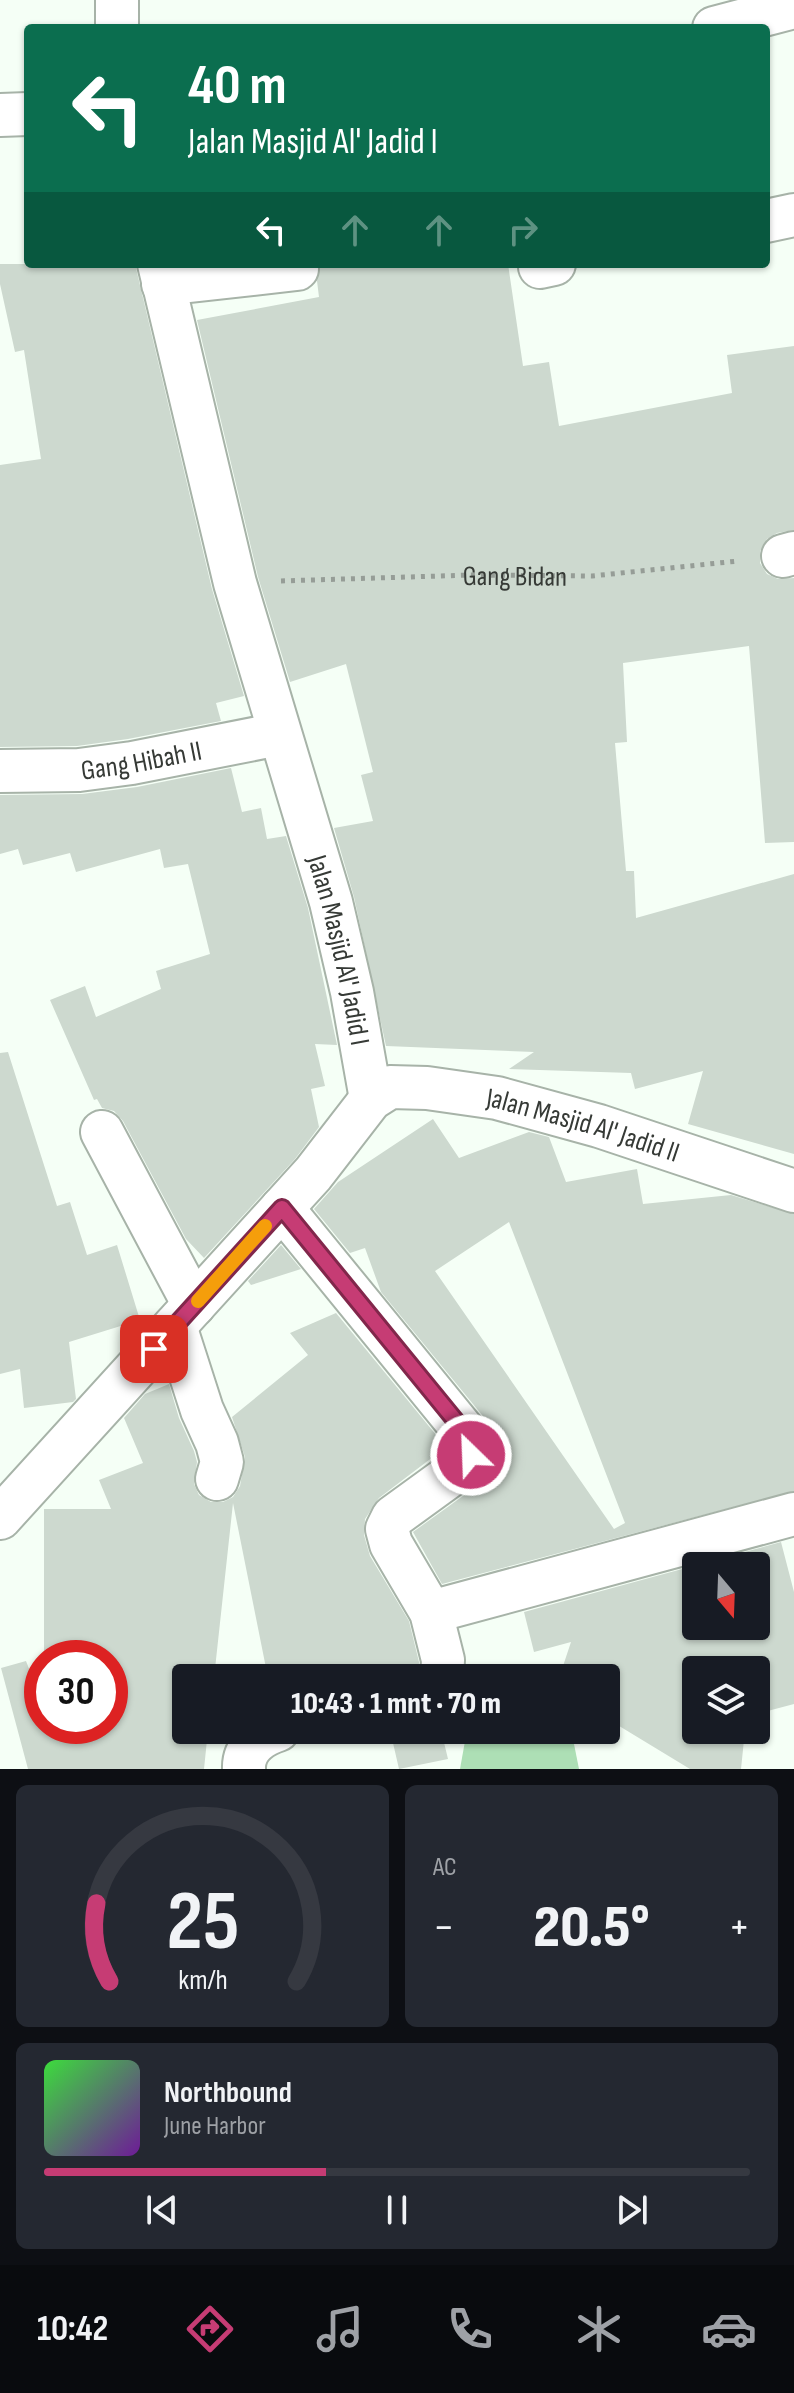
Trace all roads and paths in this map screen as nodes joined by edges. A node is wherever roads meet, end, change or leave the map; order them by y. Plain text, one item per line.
1 (117, 0) edge
2 (794, 7) edge
3 (117, 24) edge
4 (729, 24) edge
5 (24, 114) edge
6 (0, 115) edge
7 (794, 215) edge
8 (770, 220) edge
9 (297, 269) dead end
10 (161, 274) edge
11 (789, 555) edge
12 (235, 583) junction
13 (279, 734) junction
14 (0, 771) edge
15 (371, 1099) junction
16 (102, 1132) dead end
17 (794, 1191) edge
18 (282, 1208) junction
19 (184, 1316) junction
20 (217, 1479) dead end
21 (1, 1511) edge
22 (794, 1514) edge
23 (431, 1612) junction
24 (441, 1664) edge
25 (252, 1744) edge
26 (244, 1769) edge

1 - 3 street
2 - 4 street
5 - 6 street
7 - 8 street
9 - 10 street
10 - 12 street, Jalan Masjid Al' Jadid I
11 - 12 path, Gang Bidan
12 - 13 street, Jalan Masjid Al' Jadid I
13 - 14 street, Gang Hibah II
13 - 15 street, Jalan Masjid Al' Jadid I
15 - 17 street, Jalan Masjid Al' Jadid II
15 - 18 street
16 - 19 street
18 - 19 street
18 - 23 street
19 - 20 street
19 - 21 street
22 - 23 street
23 - 24 street
25 - 26 street

